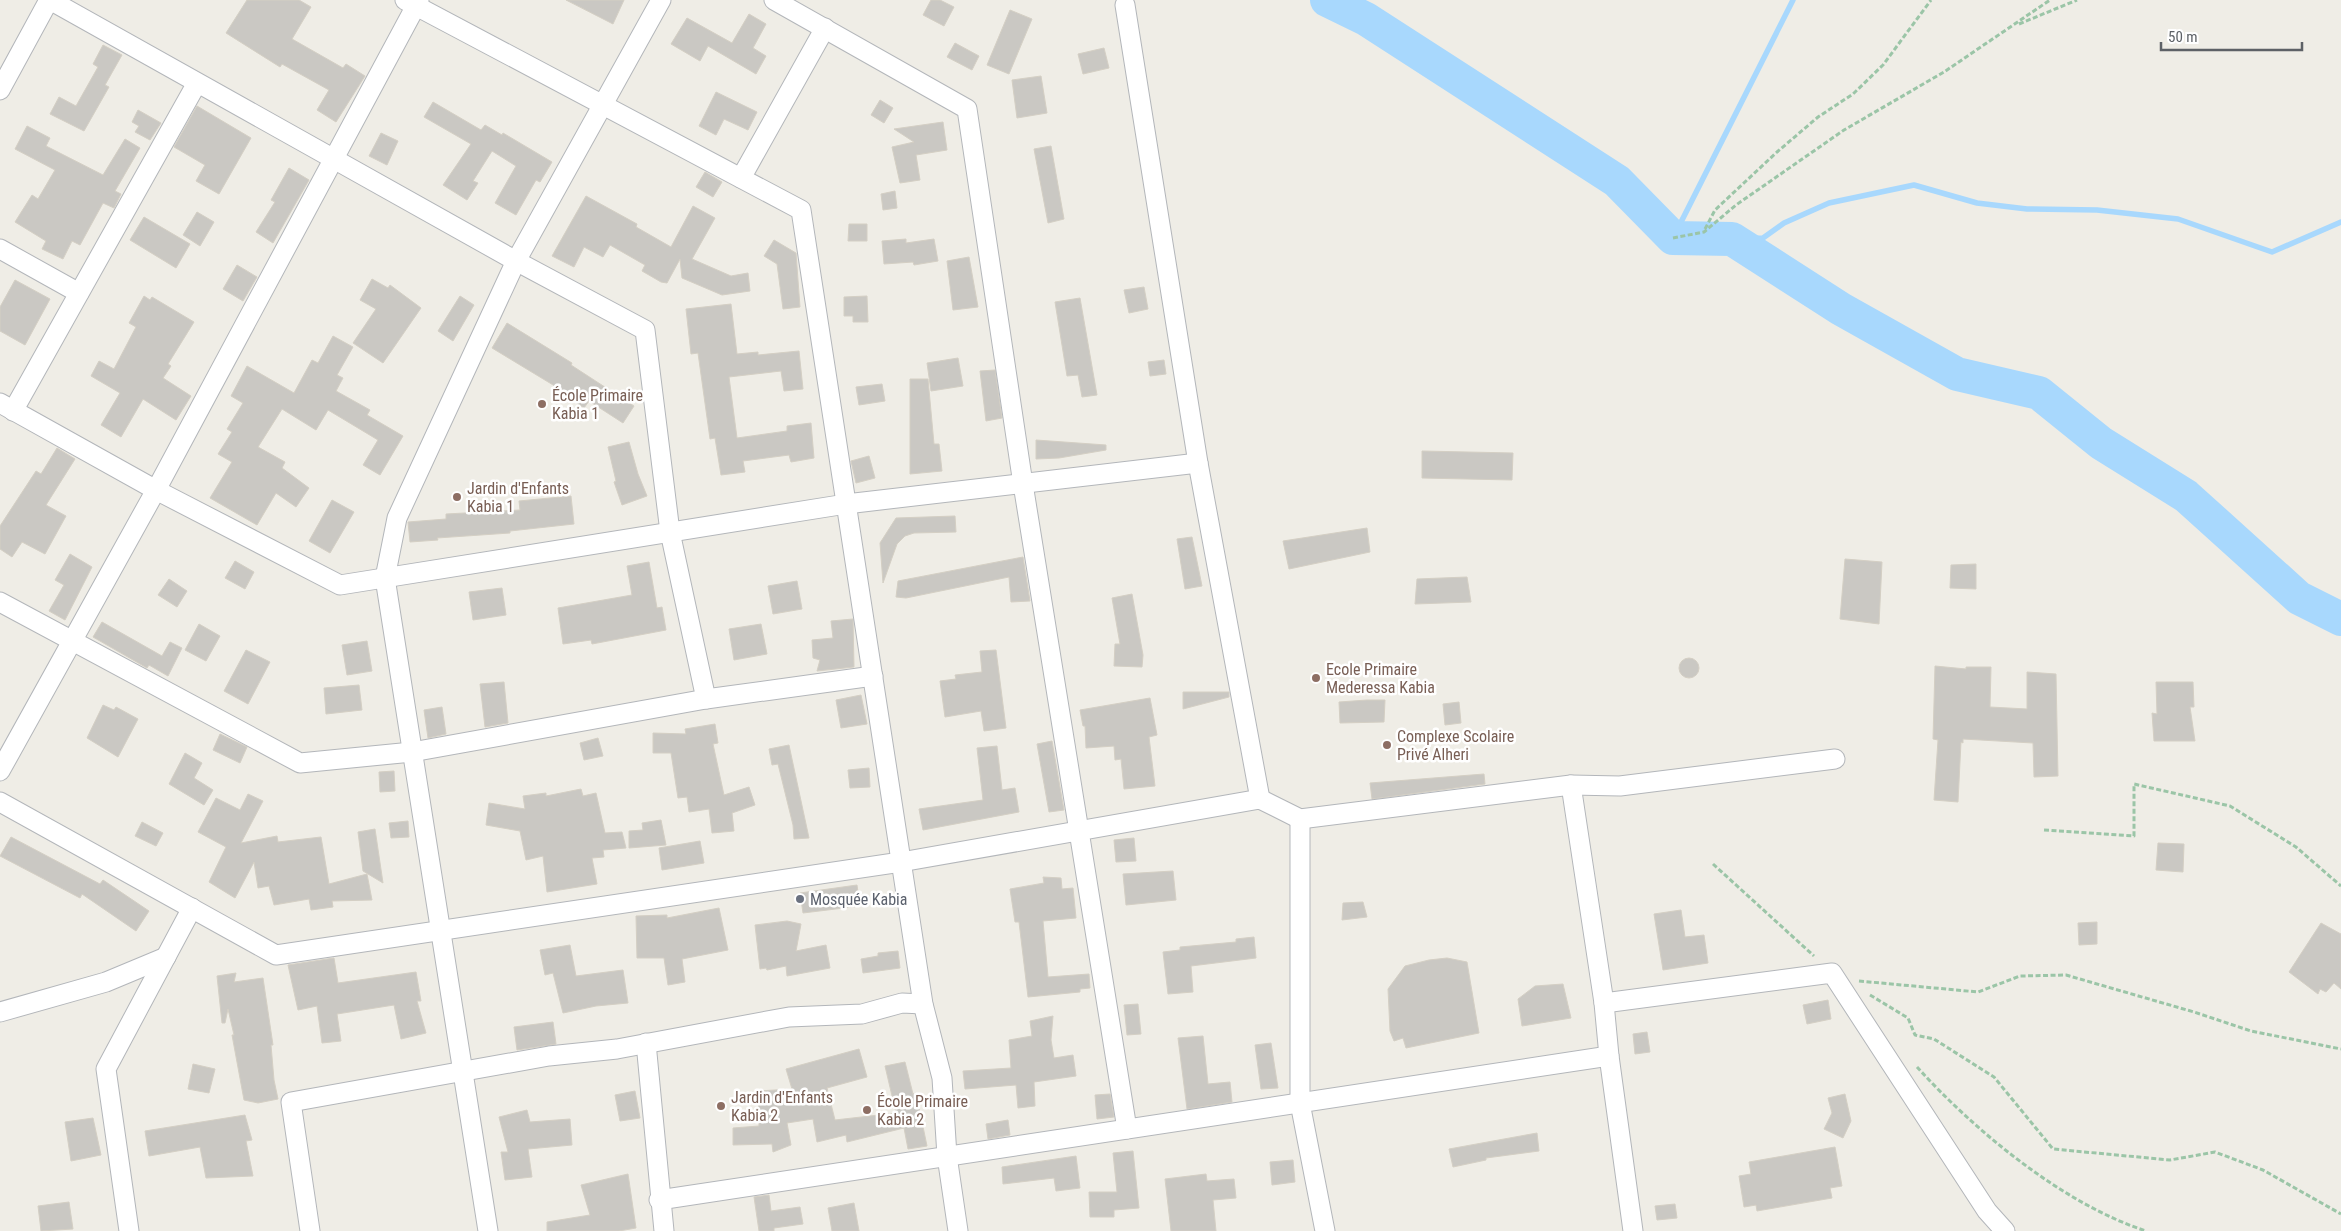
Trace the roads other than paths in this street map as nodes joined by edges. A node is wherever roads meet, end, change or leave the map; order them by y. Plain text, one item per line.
1 (50, 0) edge
2 (661, 0) edge
3 (774, 0) edge
4 (413, 2) edge
5 (1125, 6) dead end
6 (825, 28) junction
7 (197, 82) junction
8 (0, 90) edge
9 (602, 105) junction
10 (334, 160) junction
11 (741, 178) junction
12 (0, 249) edge
13 (516, 261) junction
14 (79, 293) junction
15 (7, 407) edge
16 (1198, 463) junction
17 (1023, 484) junction
18 (156, 490) junction
19 (846, 504) junction
20 (670, 532) junction
21 (385, 578) junction
22 (0, 602) edge
23 (73, 640) junction
24 (872, 676) junction
25 (706, 699) junction
26 (412, 752) junction
27 (1835, 759) dead end
28 (0, 771) edge
29 (1571, 784) junction
30 (1260, 799) junction
31 (0, 802) edge
32 (1300, 819) junction
33 (1079, 831) junction
34 (901, 862) junction
35 (192, 908) junction
36 (440, 930) junction
37 (166, 957) junction
38 (1604, 1003) junction
39 (923, 1004) junction
40 (0, 1012) edge
41 (646, 1043) junction
42 (1608, 1056) junction
43 (462, 1072) junction
44 (1300, 1103) junction
45 (1127, 1129) junction
46 (947, 1156) junction
47 (659, 1200) junction
48 (129, 1231) edge
49 (310, 1231) edge
50 (488, 1231) edge
51 (664, 1231) edge
52 (958, 1231) edge
53 (1325, 1231) edge
54 (1633, 1231) edge
55 (2005, 1231) edge

1 - 7 street
1 - 8 street
2 - 9 street
3 - 6 street
4 - 9 street
4 - 10 street
5 - 16 street
6 - 11 street
6 - 17 street
7 - 10 street
7 - 14 street
9 - 11 street
9 - 13 street
10 - 13 street
10 - 18 street
11 - 19 street
12 - 14 street
13 - 20 street
13 - 21 street
14 - 15 street
15 - 18 street
16 - 17 street
16 - 30 street
17 - 19 street
17 - 33 street
18 - 21 street
18 - 23 street
19 - 20 street
19 - 24 street
20 - 21 street
20 - 25 street
21 - 26 street
22 - 23 street
23 - 26 street
23 - 28 street
24 - 25 street
24 - 34 street
25 - 26 street
26 - 36 street
27 - 29 street
29 - 32 street
29 - 38 street
30 - 32 street
30 - 33 street
31 - 35 street
32 - 44 street
33 - 34 street
33 - 45 street
34 - 36 street
34 - 39 street
35 - 36 street
35 - 37 street
36 - 43 street
37 - 40 street
37 - 48 street
38 - 42 street
38 - 55 street
39 - 41 street
39 - 46 street
41 - 43 street
41 - 47 street
42 - 44 street
42 - 54 street
43 - 49 street
43 - 50 street
44 - 45 street
44 - 53 street
45 - 46 street
46 - 47 street
46 - 52 street
47 - 51 street

